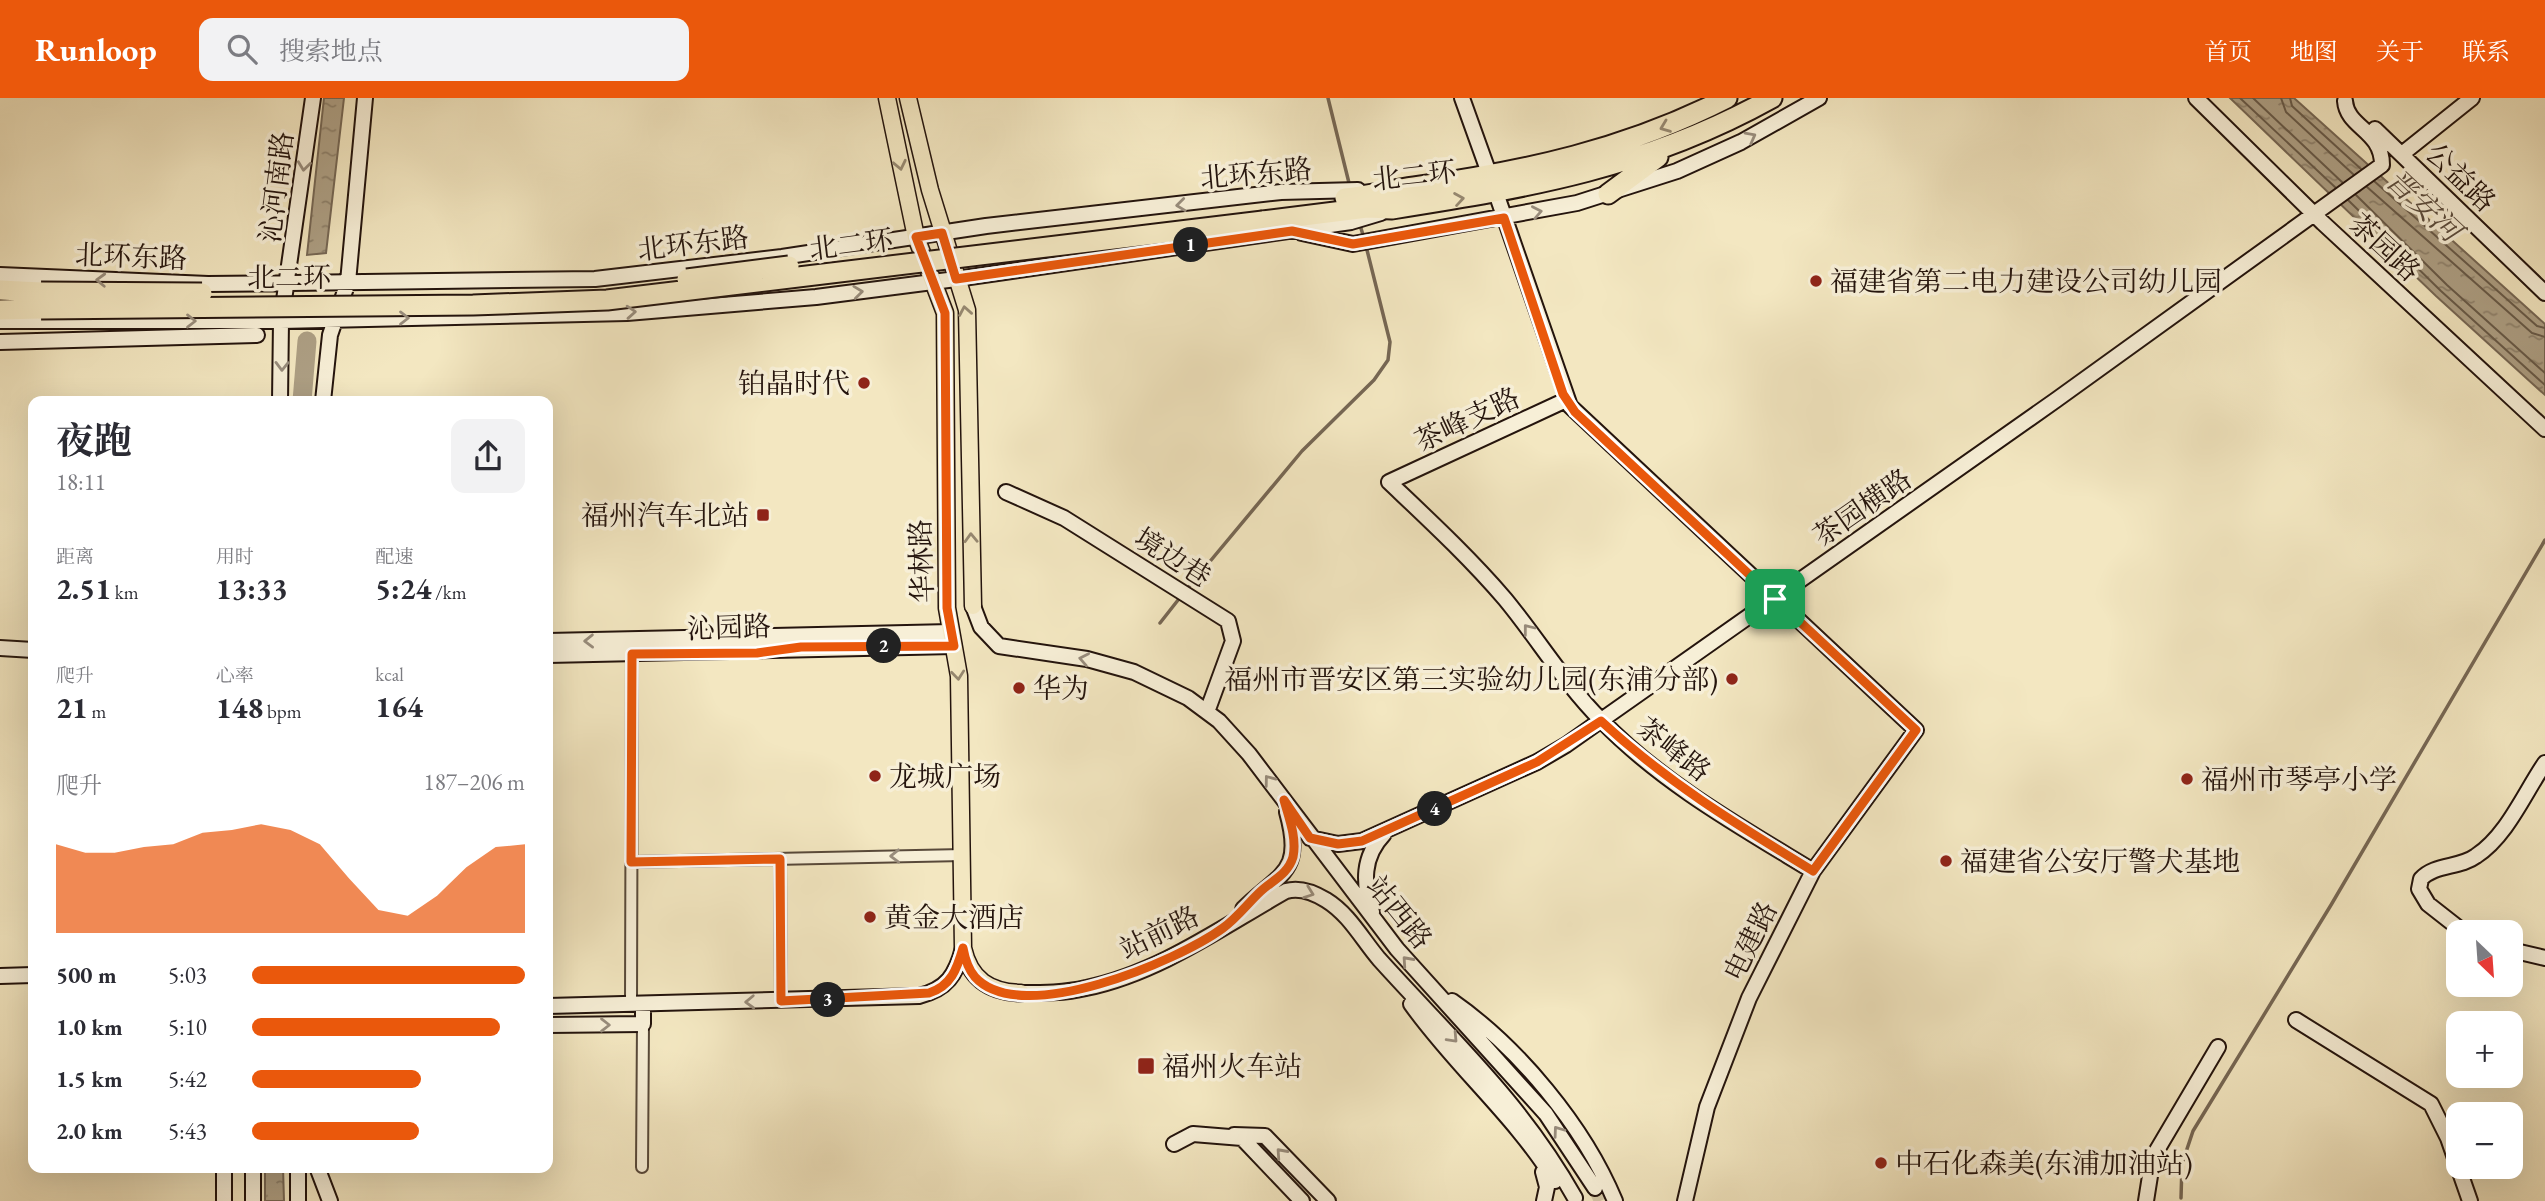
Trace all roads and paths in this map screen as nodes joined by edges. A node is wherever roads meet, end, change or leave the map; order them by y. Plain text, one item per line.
1 (313, 98) edge
2 (365, 98) edge
3 (887, 98) edge
4 (908, 98) edge
5 (1462, 98) edge
6 (1727, 98) edge
7 (1772, 98) edge
8 (1819, 98) edge
9 (2196, 98) edge
10 (2472, 98) edge
11 (2343, 99) edge
12 (1670, 148) junction
13 (2402, 154) junction
14 (1493, 184) junction
15 (1608, 194) junction
16 (1357, 204) junction
17 (2313, 213) junction
18 (1504, 218) junction
19 (1292, 231) junction
20 (942, 233) junction
21 (916, 237) junction
22 (0, 275) edge
23 (956, 279) junction
24 (348, 282) junction
25 (932, 282) junction
26 (288, 283) junction
27 (0, 290) edge
28 (2545, 293) edge
29 (41, 300) junction
30 (0, 310) edge
31 (336, 319) junction
32 (0, 321) edge
33 (149, 321) junction
34 (281, 321) junction
35 (257, 335) dead end
36 (148, 338) junction
37 (0, 341) edge
38 (280, 396) edge
39 (324, 396) edge
40 (1566, 400) junction
41 (2545, 429) edge
42 (1389, 482) joint
43 (1006, 492) dead end
44 (1775, 599) junction
45 (973, 606) joint
46 (953, 639) junction
47 (553, 642) edge
48 (632, 647) junction
49 (0, 648) edge
50 (28, 650) edge
51 (553, 655) edge
52 (1207, 712) junction
53 (1601, 721) junction
54 (2545, 763) edge
55 (1284, 800) junction
56 (1385, 833) junction
57 (1310, 838) junction
58 (963, 855) junction
59 (780, 859) junction
60 (631, 862) junction
61 (1813, 871) junction
62 (1343, 913) joint
63 (2449, 920) edge
64 (1375, 922) junction
65 (1224, 927) junction
66 (963, 948) junction
67 (2524, 953) edge
68 (1378, 957) junction
69 (2545, 958) edge
70 (28, 975) edge
71 (0, 976) edge
72 (1430, 985) junction
73 (1021, 993) joint
74 (781, 1001) junction
75 (637, 1005) junction
76 (553, 1006) edge
77 (2296, 1020) dead end
78 (643, 1024) junction
79 (553, 1025) edge
80 (2218, 1046) dead end
81 (1222, 1136) junction
82 (1174, 1144) dead end
83 (1530, 1145) junction
84 (642, 1167) dead end
85 (224, 1173) edge
86 (253, 1173) edge
87 (298, 1173) edge
88 (319, 1173) edge
89 (1595, 1188) tunnel mouth
90 (1571, 1200) edge
91 (224, 1201) edge
92 (253, 1201) edge
93 (298, 1201) edge
94 (330, 1201) edge
95 (1301, 1201) edge
96 (1328, 1201) edge
97 (1544, 1201) edge
98 (1615, 1201) edge
99 (1685, 1201) edge
100 (2146, 1201) edge
101 (2470, 1201) edge

1 -> 26 main road, 沁河南路
2 - 24 main road
3 -> 21 main road, 华林路
4 - 20 main road, 华林路
5 - 14 main road
6 -> 14 highway, 北二环
7 - 12 highway, 北二环
15 -> 8 main road
9 - 17 main road, 茶园路
10 - 13 main road
11 - 13 main road, 公益路
11 - 17 main road, 茶园横路
12 - 14 highway, 北二环
12 - 15 highway
13 - 28 main road, 公益路
14 - 16 highway, 北二环
14 - 18 main road
18 -> 15 main road
16 - 19 main road
16 -> 20 main road, 北环东路
16 - 29 highway, 北二环, bridge
17 - 41 main road, 茶园路
17 - 44 main road, 茶园横路
18 - 19 main road
18 - 40 main road
19 - 23 main road
20 - 21 main road, 北环东路
20 - 23 main road, 华林路
21 - 24 main road, 北环东路
21 - 25 main road, 华林路
26 -> 22 main road, 北环东路
23 - 25 main road
45 -> 23 main road, 华林路
24 - 26 main road, 北环东路
24 - 31 main road
31 -> 25 main road
25 - 46 main road, 华林路
26 - 34 main road, 沁河南路
27 - 29 highway, 北二环
29 - 30 highway, 北二环
31 - 34 main road
31 - 39 main road
32 - 33 main road
33 -> 34 main road
33 - 36 main road
34 -> 38 main road, 沁河南路
35 - 36 main road
36 - 37 main road
40 - 42 main road, 茶峰支路
40 - 44 main road
53 -> 42 main road, 茶峰路
43 - 52 main road, 境边巷
44 - 53 main road, 茶园横路
44 - 61 main road, 电建路
52 -> 45 main road, 站西路
46 - 48 main road
46 -> 58 main road, 华林路
48 -> 47 main road
48 - 51 main road
48 - 60 street
49 - 50 main road
55 -> 52 main road, 站西路
53 - 56 main road, 茶园横路
53 - 61 main road, 茶峰路
54 - 63 main road
55 - 57 main road, 站西路
55 - 65 main road
56 - 57 main road, 茶园横路
56 - 64 main road
57 - 64 main road, 站西路
58 -> 59 street
58 - 66 main road, 华林路
59 - 60 street
59 - 74 street
60 - 75 street
61 - 99 main road, 电建路
65 -> 62 main road, 站前路
62 - 68 main road, 站西路
72 -> 64 main road, 站西路
65 - 73 main road, 站前路
66 - 73 main road, 华林路
66 - 74 main road
67 - 69 main road
68 - 83 main road
68 -> 90 main road, 站西路
70 - 71 main road
89 -> 72 main road, 站西路
72 - 98 main road
74 -> 75 main road
75 - 76 main road
75 - 78 main road
77 - 101 main road
79 -> 78 main road
78 - 84 street
80 - 100 main road
81 - 82 main road
81 - 95 main road
96 -> 81 main road
83 - 90 main road
83 - 97 main road
85 - 91 main road
86 - 92 main road
87 - 93 main road
88 - 94 main road

